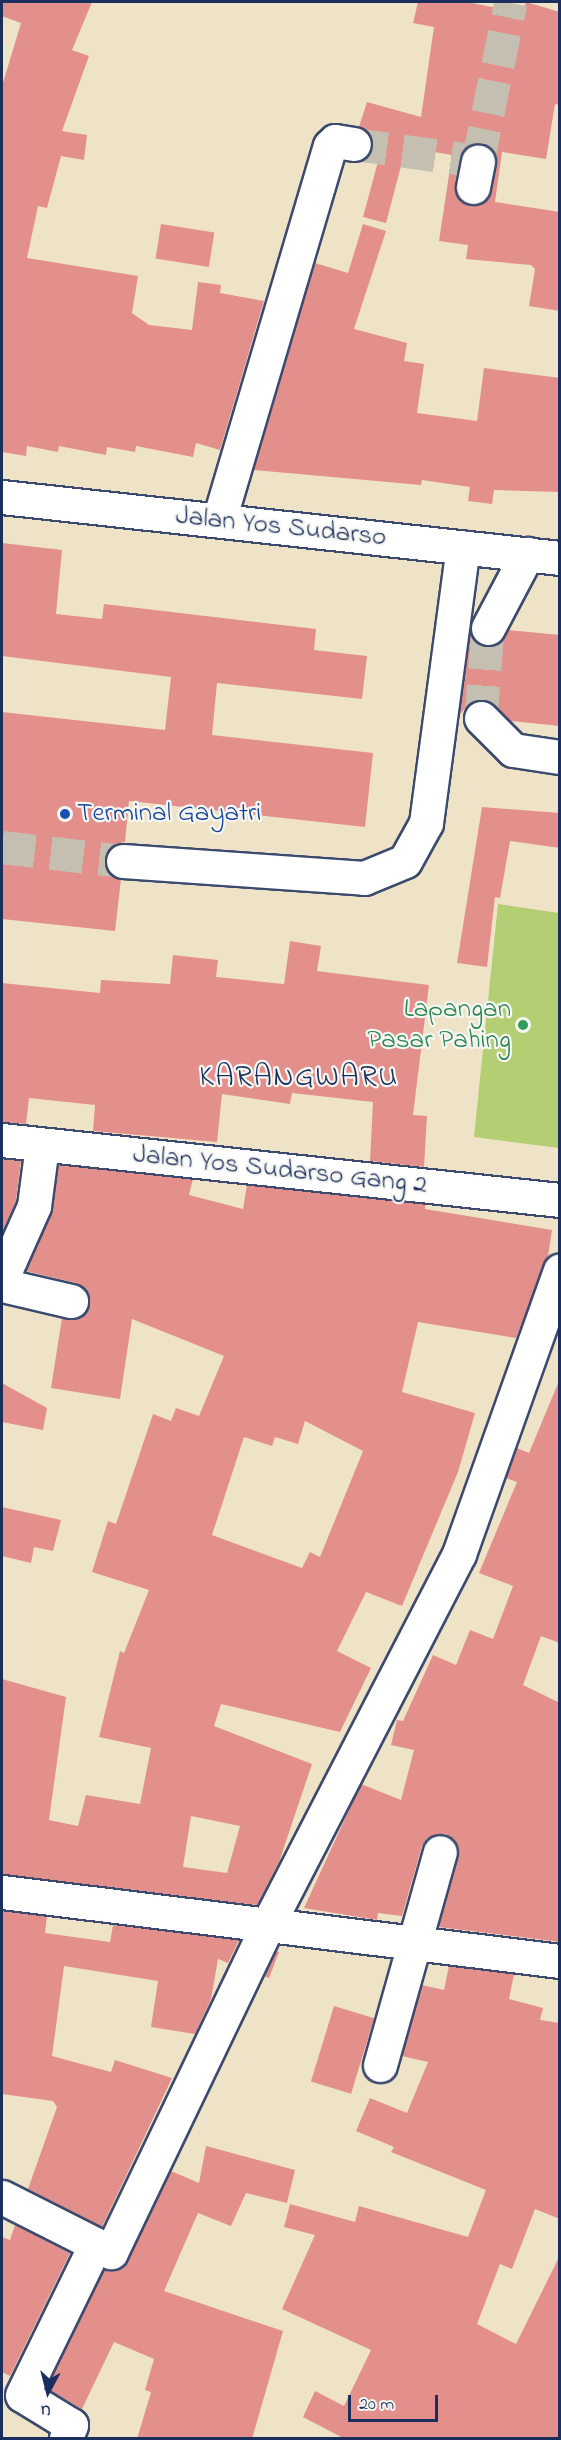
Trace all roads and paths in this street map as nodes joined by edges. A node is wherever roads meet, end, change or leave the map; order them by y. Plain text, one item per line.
1 (354, 144) tunnel mouth
2 (2, 497) edge
3 (219, 520) junction
4 (463, 547) junction
5 (527, 554) junction
6 (560, 558) edge
7 (488, 627) tunnel mouth
8 (481, 718) dead end
9 (560, 757) edge
10 (123, 861) tunnel mouth
11 (2, 1140) edge
12 (42, 1145) junction
13 (560, 1200) edge
14 (560, 1270) edge
15 (2, 1278) edge
16 (2, 1285) edge
17 (70, 1301) dead end
18 (440, 1852) dead end
19 (2, 1892) edge
20 (267, 1926) junction
21 (417, 1943) junction
22 (560, 1961) edge
23 (380, 2065) dead end
24 (2, 2197) edge
25 (96, 2245) junction
26 (66, 2439) edge

1 - 3 main road
2 - 3 main road, Jalan Yos Sudarso
3 - 4 main road, Jalan Yos Sudarso
4 - 5 main road, Jalan Yos Sudarso
4 - 10 main road
5 - 6 main road, Jalan Yos Sudarso
5 - 7 main road
8 - 9 main road
11 - 12 main road, Jalan Yos Sudarso Gang 2
12 - 13 main road, Jalan Yos Sudarso Gang 2
12 - 15 main road
14 - 20 main road
16 - 17 main road
18 - 21 main road
19 - 20 main road
20 - 21 main road
20 - 25 main road
21 - 22 main road
21 - 23 main road
24 - 25 main road
25 - 26 main road

